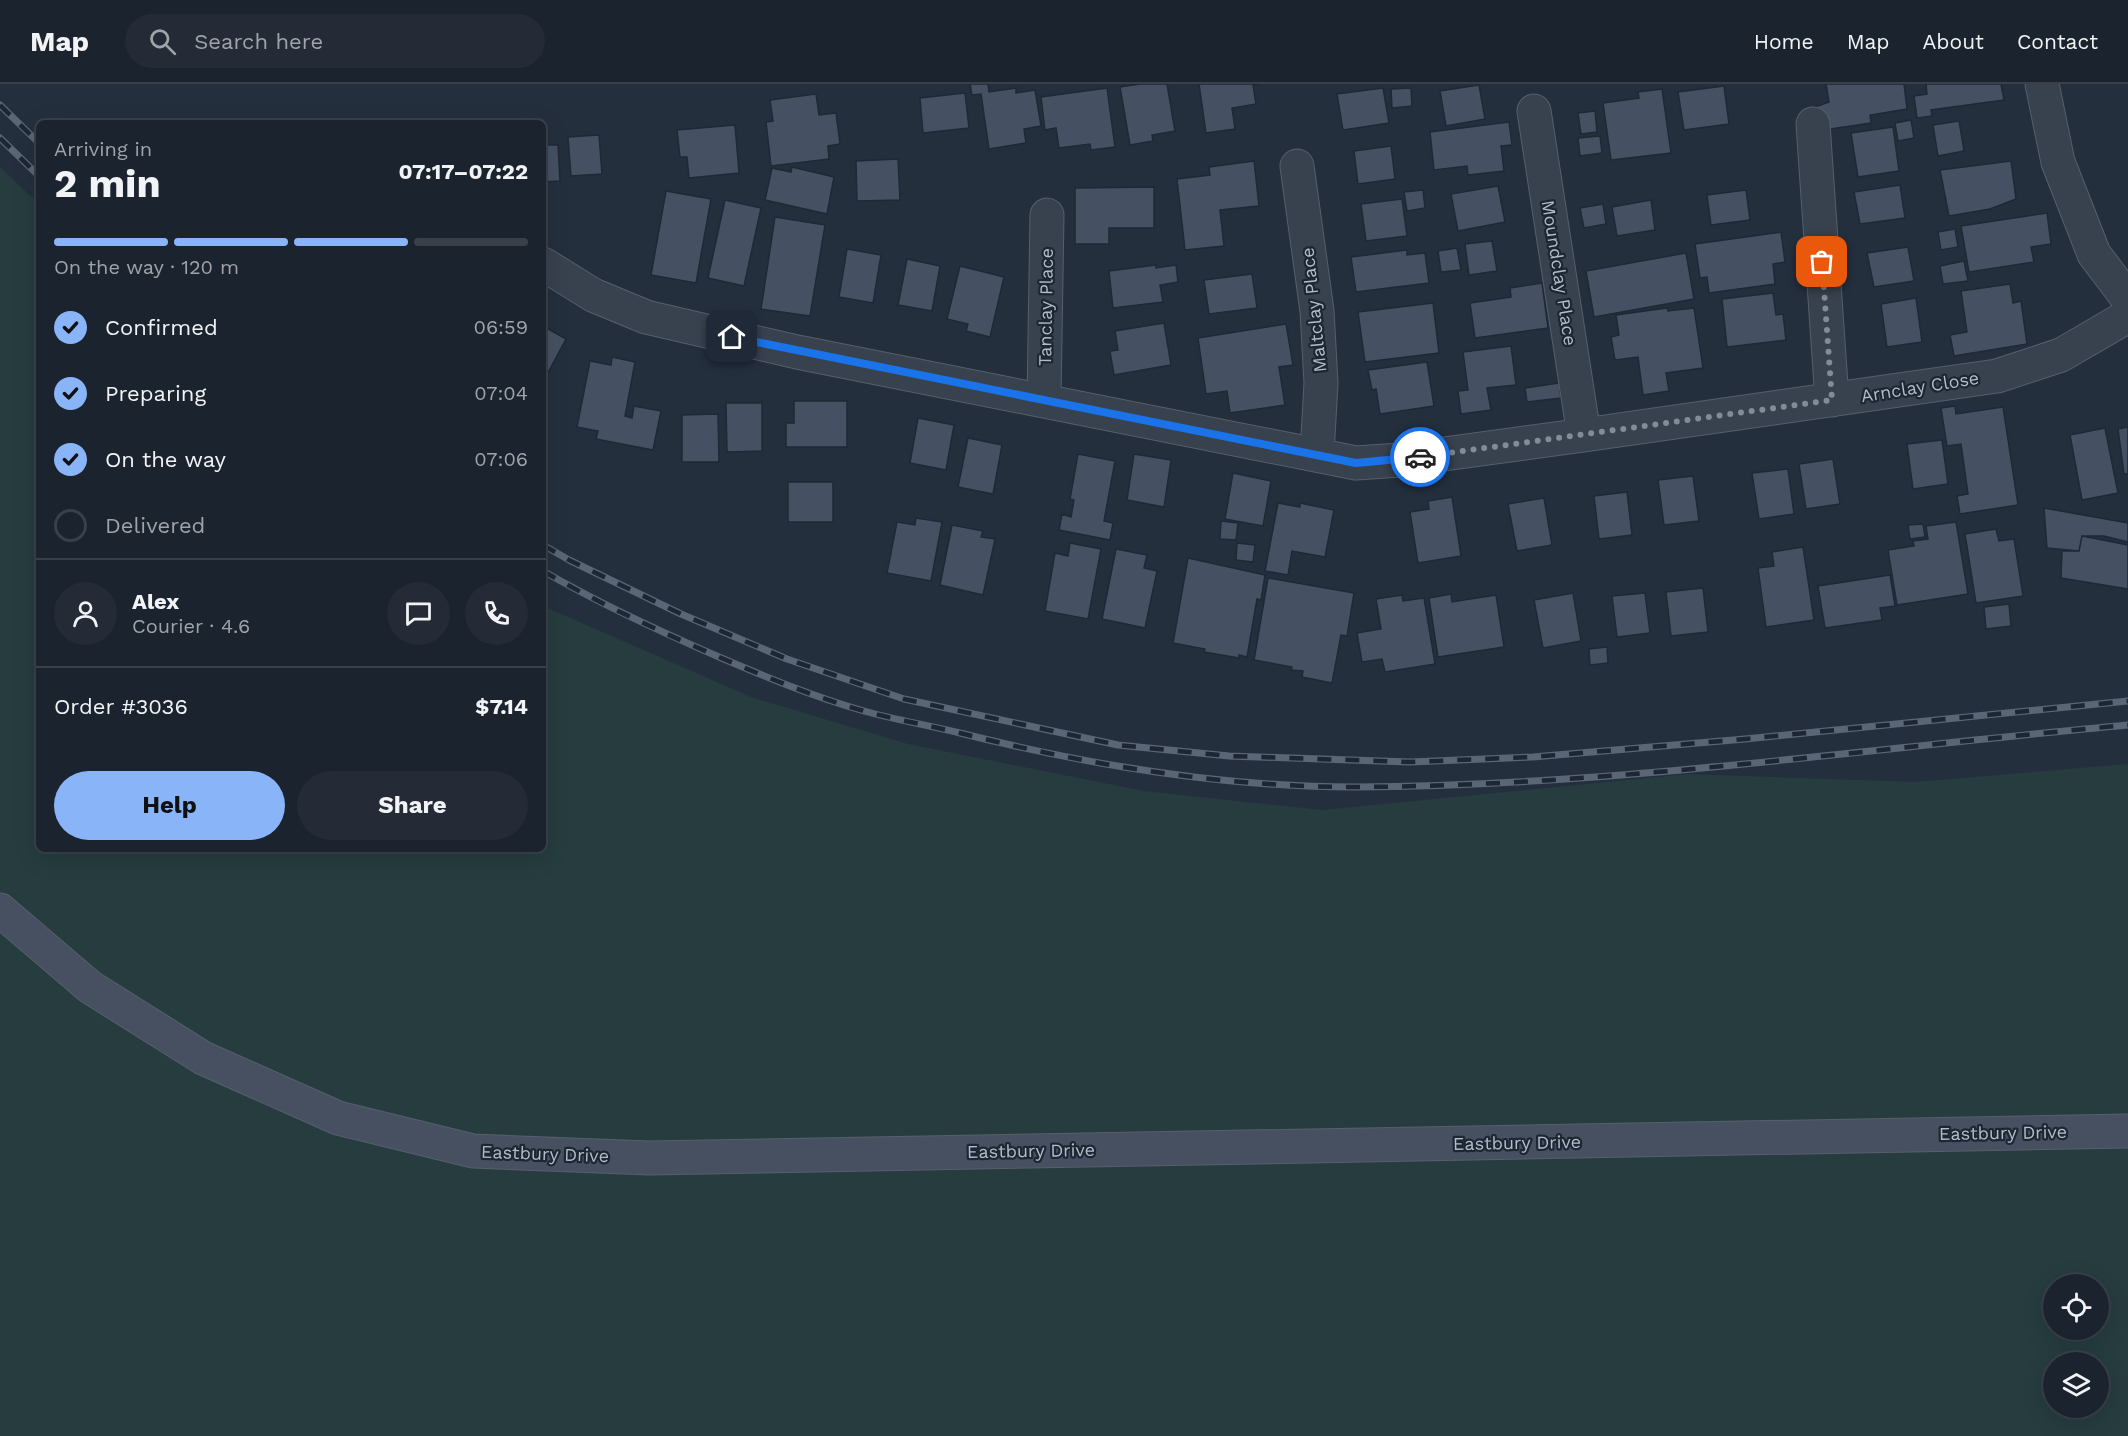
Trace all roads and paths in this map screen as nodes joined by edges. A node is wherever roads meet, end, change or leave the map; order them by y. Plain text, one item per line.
1 (2042, 84) edge
2 (1534, 111) dead end
3 (1813, 124) dead end
4 (1297, 166) dead end
5 (1047, 215) dead end
6 (546, 266) edge
7 (2128, 299) edge
8 (2128, 316) edge
9 (1044, 399) junction
10 (1832, 400) junction
11 (1584, 435) junction
12 (1317, 454) junction
13 (0, 910) edge
14 (2128, 1131) edge

1 - 7 street
2 - 11 street, Moundclay Place
3 - 10 street
4 - 12 street, Maltclay Place
5 - 9 street, Tanclay Place
6 - 9 street, Arnclay Close
8 - 10 street, Arnclay Close
9 - 12 street, Arnclay Close
10 - 11 street, Arnclay Close
11 - 12 street, Arnclay Close
13 - 14 street, Eastbury Drive

